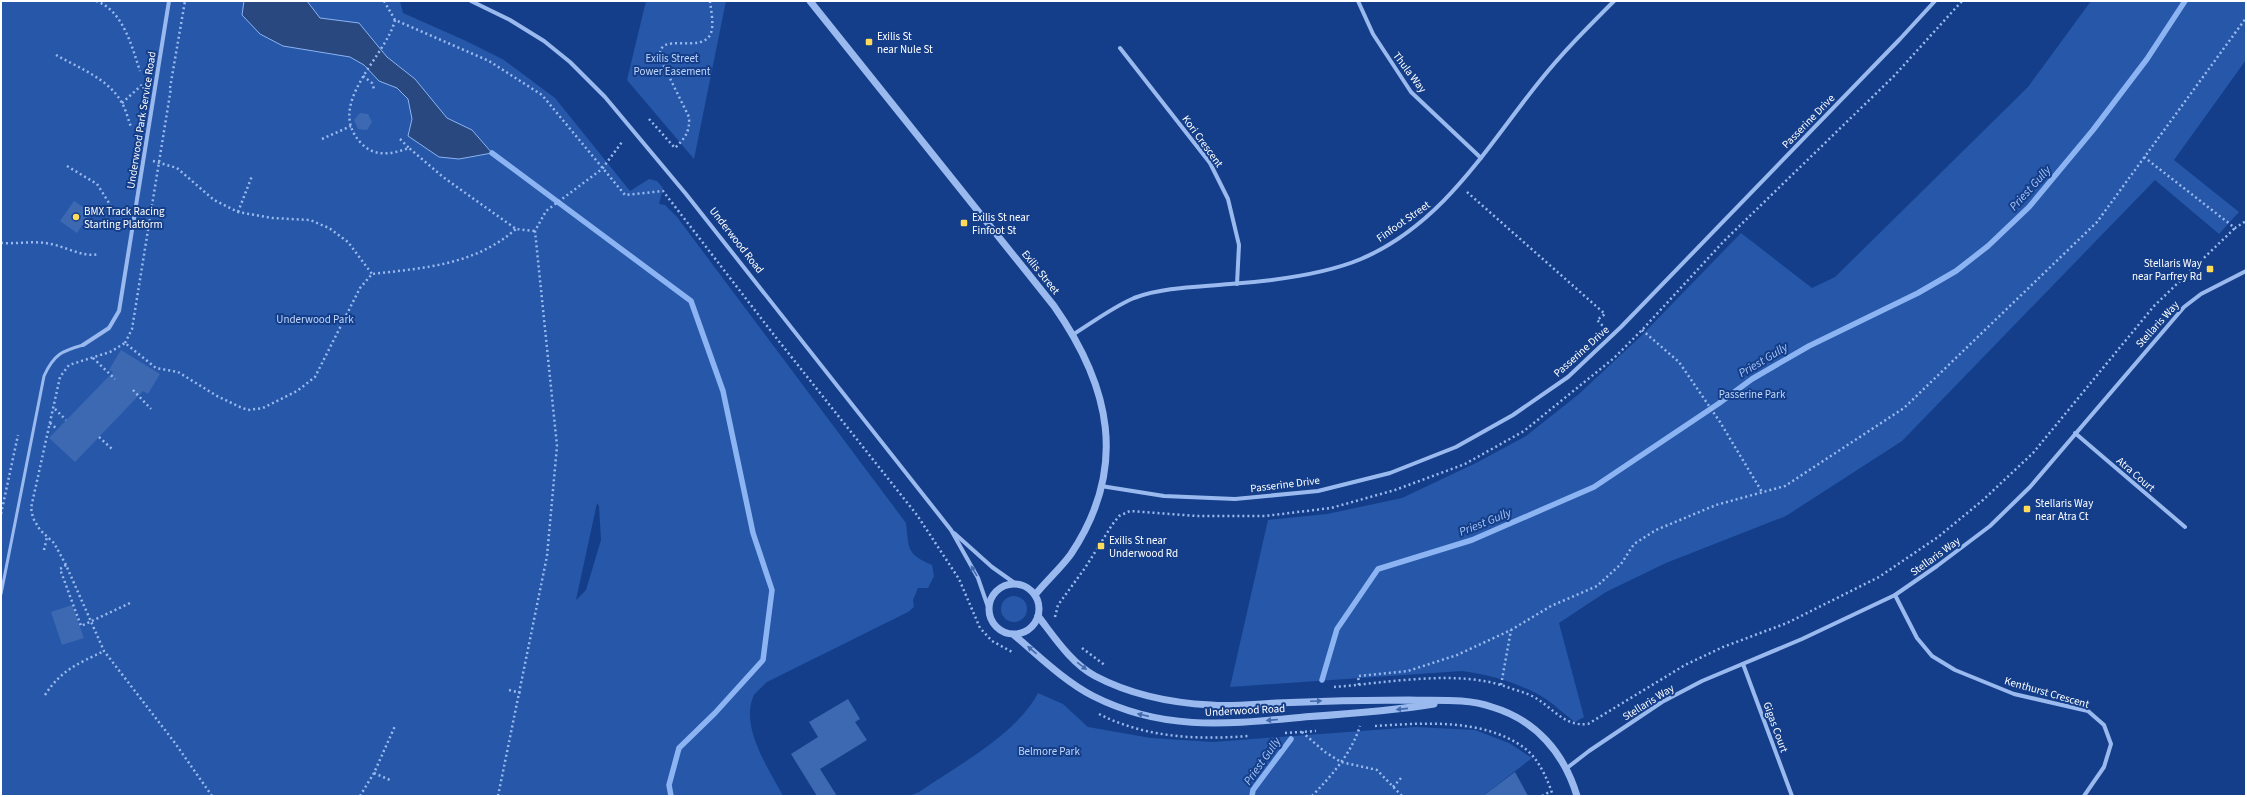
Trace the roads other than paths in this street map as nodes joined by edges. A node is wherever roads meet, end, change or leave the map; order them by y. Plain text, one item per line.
1 (169, 1) edge
2 (471, 1) edge
3 (810, 1) edge
4 (1358, 1) edge
5 (1614, 1) edge
6 (1935, 1) edge
7 (1120, 48) dead end
8 (1481, 158) junction
9 (2246, 271) edge
10 (1237, 284) junction
11 (1074, 334) junction
12 (83, 345) joint
13 (2075, 434) junction
14 (1101, 486) junction
15 (2185, 527) dead end
16 (951, 530) junction
17 (1016, 584) junction
18 (1, 594) edge
19 (1035, 594) junction
20 (1895, 595) junction
21 (988, 607) junction
22 (1038, 616) junction
23 (1014, 635) junction
24 (1743, 664) junction
25 (1454, 701) junction
26 (1567, 768) junction
27 (1577, 796) edge
28 (1792, 796) edge
29 (2084, 796) edge

1 - 12 street, Underwood Park Service Road
2 - 16 street, Underwood Road
3 - 11 street, Exilis Street
4 - 8 street, Thula Way
5 - 8 street, Finfoot Street
6 - 14 street, Passerine Drive
7 - 10 street, Kori Crescent
8 - 10 street, Finfoot Street
9 - 13 street, Stellaris Way
10 - 11 street, Finfoot Street
11 - 14 street, Exilis Street
12 - 18 lane
13 - 15 street, Atra Court
13 - 20 street, Stellaris Way
14 - 19 street, Exilis Street
16 - 17 street, Underwood Road
21 -> 16 street, Underwood Road
17 - 19 street, Underwood Road
17 - 21 street
19 - 22 street
20 - 24 street, Stellaris Way
20 - 29 street, Kenthurst Crescent
21 - 23 street, Underwood Road
22 - 23 street
22 -> 25 street, Underwood Road
25 -> 23 street, Underwood Road
24 - 26 street, Stellaris Way
24 - 28 street, Gigas Court
25 - 26 street, Underwood Road
26 - 27 street, Underwood Road

